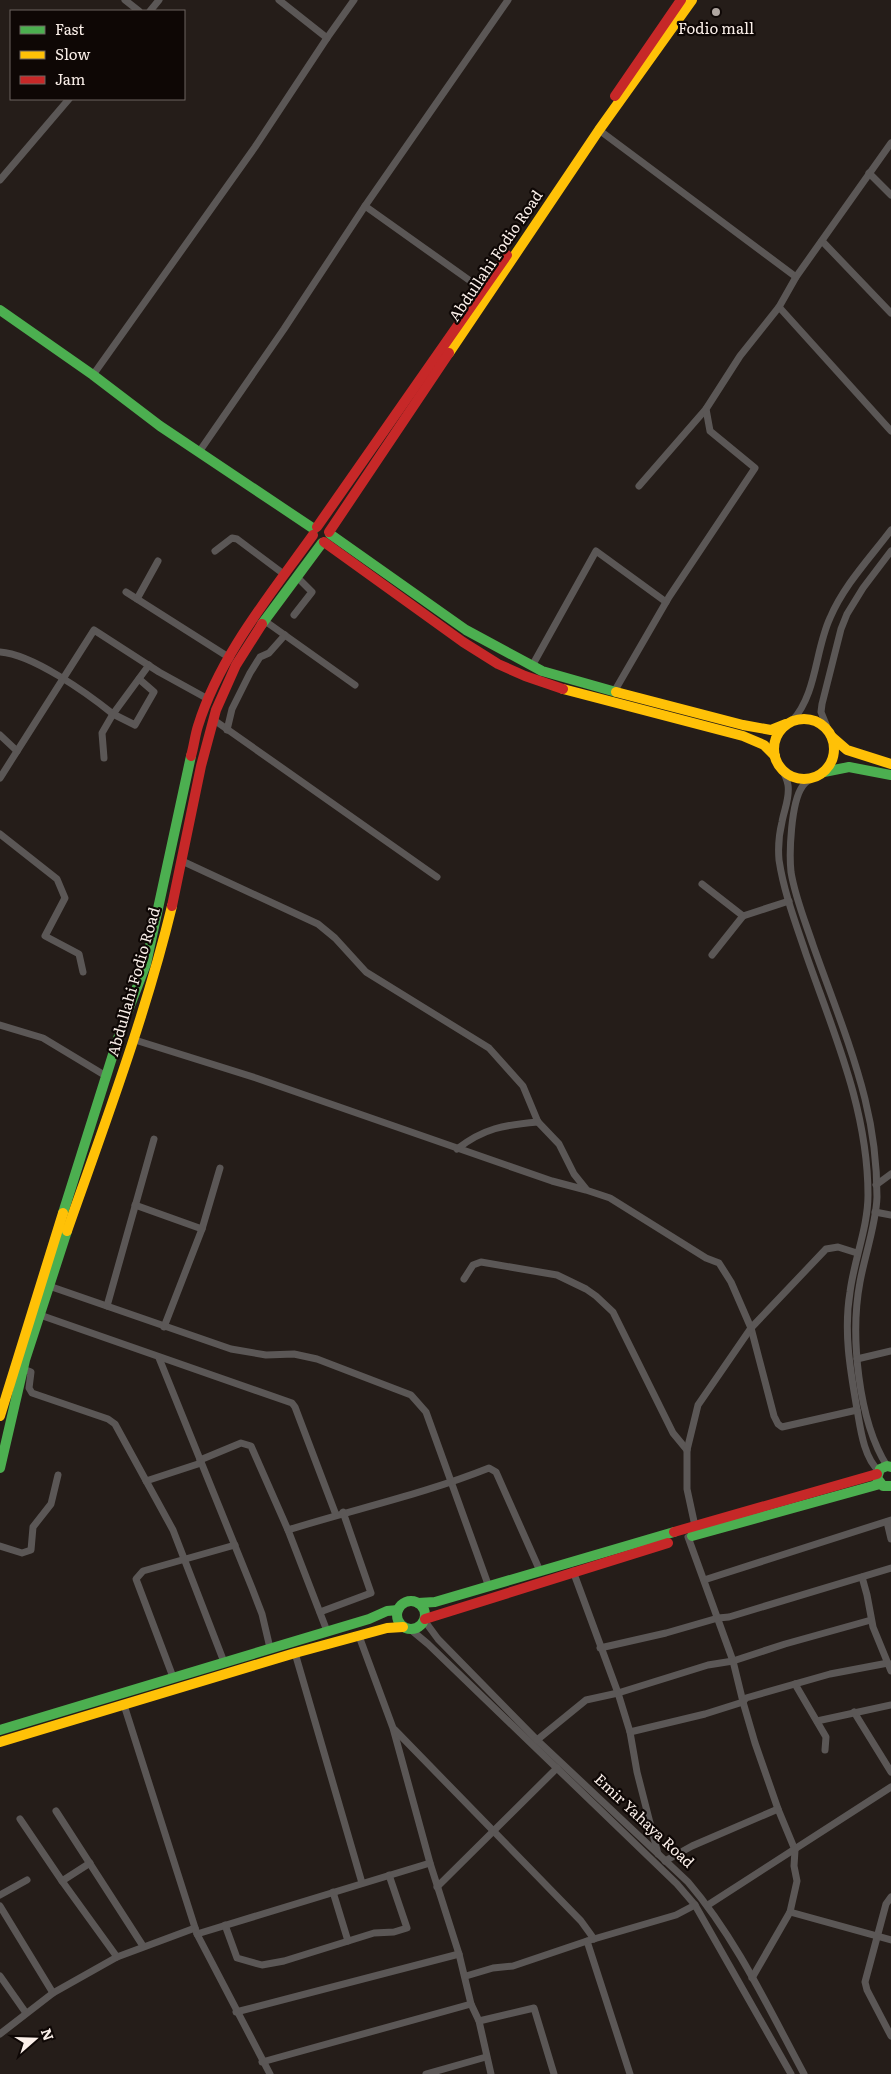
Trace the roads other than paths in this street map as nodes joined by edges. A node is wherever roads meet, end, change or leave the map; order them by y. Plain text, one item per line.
1 (125, 0) edge
2 (160, 0) edge
3 (279, 0) edge
4 (354, 0) edge
5 (508, 0) edge
6 (680, 0) edge
7 (692, 0) edge
8 (138, 10) edge
9 (151, 10) edge
10 (327, 38) junction
11 (68, 100) edge
12 (599, 130) junction
13 (891, 143) edge
14 (869, 174) junction
15 (0, 180) edge
16 (891, 196) edge
17 (365, 206) junction
18 (822, 241) junction
19 (796, 277) junction
20 (483, 290) junction
21 (779, 307) junction
22 (0, 310) edge
23 (891, 313) edge
24 (93, 375) junction
25 (706, 409) junction
26 (891, 431) edge
27 (200, 452) junction
28 (639, 486) dead end
29 (315, 530) junction
30 (891, 530) edge
31 (326, 538) junction
32 (216, 551) dead end
33 (891, 551) edge
34 (158, 560) dead end
35 (285, 575) junction
36 (297, 577) junction
37 (126, 592) dead end
38 (137, 599) junction
39 (666, 602) junction
40 (294, 615) dead end
41 (265, 621) junction
42 (284, 635) junction
43 (0, 652) edge
44 (230, 658) junction
45 (149, 665) junction
46 (532, 666) junction
47 (63, 679) junction
48 (139, 679) junction
49 (355, 685) dead end
50 (614, 692) junction
51 (208, 699) junction
52 (113, 714) junction
53 (214, 720) junction
54 (789, 723) junction
55 (227, 730) junction
56 (0, 735) edge
57 (830, 735) junction
58 (17, 751) junction
59 (775, 756) junction
60 (104, 758) dead end
61 (891, 764) edge
62 (781, 768) junction
63 (816, 776) junction
64 (891, 776) edge
65 (0, 778) edge
66 (0, 834) edge
67 (182, 861) junction
68 (437, 877) dead end
69 (702, 884) dead end
70 (789, 902) junction
71 (743, 916) junction
72 (712, 955) dead end
73 (82, 972) dead end
74 (0, 1025) edge
75 (135, 1040) junction
76 (106, 1076) junction
77 (538, 1122) junction
78 (154, 1139) dead end
79 (457, 1149) junction
80 (220, 1168) dead end
81 (891, 1174) edge
82 (876, 1185) junction
83 (586, 1190) junction
84 (135, 1205) junction
85 (875, 1212) junction
86 (891, 1215) edge
87 (202, 1229) junction
88 (857, 1253) junction
89 (464, 1278) dead end
90 (49, 1286) junction
91 (107, 1306) junction
92 (40, 1315) junction
93 (164, 1327) junction
94 (751, 1328) junction
95 (891, 1351) edge
96 (159, 1358) junction
97 (857, 1359) junction
98 (23, 1368) junction
99 (857, 1410) junction
100 (0, 1416) edge
101 (2, 1450) edge
102 (687, 1450) junction
103 (201, 1461) junction
104 (0, 1468) edge
105 (885, 1471) edge
106 (58, 1475) dead end
107 (146, 1481) junction
108 (452, 1483) junction
109 (891, 1486) edge
110 (340, 1513) junction
111 (889, 1521) edge
112 (695, 1526) junction
113 (288, 1530) junction
114 (688, 1537) junction
115 (891, 1539) edge
116 (235, 1545) junction
117 (0, 1546) edge
118 (185, 1561) junction
119 (891, 1568) edge
120 (540, 1571) junction
121 (573, 1571) junction
122 (862, 1577) junction
123 (704, 1580) junction
124 (489, 1587) junction
125 (418, 1603) junction
126 (398, 1610) junction
127 (320, 1612) junction
128 (718, 1618) junction
129 (424, 1619) junction
130 (871, 1620) junction
131 (407, 1628) junction
132 (327, 1631) junction
133 (359, 1636) junction
134 (270, 1648) junction
135 (600, 1648) junction
136 (295, 1653) junction
137 (733, 1661) junction
138 (224, 1662) junction
139 (888, 1663) junction
140 (891, 1671) edge
141 (173, 1677) junction
142 (795, 1684) junction
143 (618, 1693) junction
144 (743, 1702) junction
145 (124, 1705) junction
146 (891, 1705) edge
147 (854, 1712) junction
148 (817, 1721) junction
149 (393, 1728) junction
150 (0, 1730) edge
151 (630, 1732) junction
152 (537, 1740) junction
153 (0, 1742) edge
154 (825, 1750) dead end
155 (557, 1768) junction
156 (891, 1772) edge
157 (891, 1787) edge
158 (891, 1791) edge
159 (778, 1809) junction
160 (56, 1811) dead end
161 (20, 1819) dead end
162 (494, 1830) junction
163 (795, 1850) junction
164 (658, 1854) junction
165 (666, 1861) junction
166 (90, 1863) junction
167 (430, 1863) junction
168 (764, 1872) dead end
169 (389, 1875) junction
170 (27, 1880) dead end
171 (62, 1881) junction
172 (362, 1884) junction
173 (437, 1887) junction
174 (333, 1892) junction
175 (0, 1896) edge
176 (891, 1897) edge
177 (695, 1905) junction
178 (708, 1905) junction
179 (0, 1906) edge
180 (790, 1912) junction
181 (225, 1925) junction
182 (196, 1931) junction
183 (876, 1935) junction
184 (591, 1940) junction
185 (891, 1940) edge
186 (348, 1941) junction
187 (143, 1946) junction
188 (459, 1954) junction
189 (117, 1956) junction
190 (0, 1976) edge
191 (466, 1976) junction
192 (752, 1978) junction
193 (53, 1993) junction
194 (472, 2004) junction
195 (236, 2012) junction
196 (26, 2013) junction
197 (479, 2021) junction
198 (0, 2034) edge
199 (891, 2036) edge
200 (486, 2057) junction
201 (262, 2062) junction
202 (270, 2074) edge
203 (426, 2074) edge
204 (491, 2074) edge
205 (554, 2074) edge
206 (630, 2074) edge
207 (791, 2074) edge
208 (804, 2074) edge

1 - 8 street
2 - 9 street
3 - 10 street
4 - 10 street
5 - 17 street
6 - 20 main road, Abdullahi Fodio Road
7 - 12 main road, Abdullahi Fodio Road
10 - 24 street
11 - 15 street
12 - 19 street
12 - 31 main road, Abdullahi Fodio Road
13 - 14 street
14 - 16 street
14 - 18 street
17 - 20 street
17 - 27 street
18 - 19 street
18 - 23 street
19 - 21 street
20 - 29 main road, Abdullahi Fodio Road
21 - 25 street
21 - 26 street
22 - 24 main road
24 - 27 main road
25 - 28 street
25 - 39 street
27 - 29 main road
29 - 31 main road
29 - 31 main road
29 - 35 main road, Abdullahi Fodio Road
30 - 54 street
31 - 36 main road, Abdullahi Fodio Road
31 - 46 main road
31 - 59 main road
32 - 35 street
33 - 57 street
34 - 38 street
35 - 44 main road, Abdullahi Fodio Road
36 - 40 street
36 - 41 main road, Abdullahi Fodio Road
37 - 38 street
38 - 44 street
39 - 46 street
39 - 50 street
41 - 42 street
41 - 53 main road, Abdullahi Fodio Road
42 - 49 street
42 - 55 street
43 - 47 street
44 - 51 main road, Abdullahi Fodio Road
45 - 47 street
45 - 48 street
45 - 51 street
46 - 50 main road
47 - 52 street
47 - 58 street
48 - 52 street
48 - 52 street
50 - 54 main road
51 - 76 main road, Abdullahi Fodio Road
52 - 60 street
53 - 55 street
53 - 67 main road, Abdullahi Fodio Road
54 - 57 main road
54 - 59 main road
55 - 68 street
56 - 58 street
57 - 61 main road
57 - 63 main road
58 - 65 street
59 - 62 main road
62 - 63 main road
62 - 70 street
63 - 64 main road
63 - 82 street
66 - 73 street
67 - 75 main road, Abdullahi Fodio Road
67 - 77 street
69 - 71 street
70 - 71 street
70 - 88 street
71 - 72 street
74 - 76 street
75 - 79 street
75 - 90 main road, Abdullahi Fodio Road
76 - 100 main road, Abdullahi Fodio Road
77 - 79 street
77 - 83 street
78 - 84 street
79 - 83 street
80 - 87 street
81 - 82 street
82 - 85 street
83 - 94 street
84 - 87 street
84 - 91 street
85 - 86 street
85 - 97 street
87 - 93 street
88 - 94 street
88 - 99 street
89 - 102 street
90 - 91 street
90 - 92 main road, Abdullahi Fodio Road
91 - 93 street
92 - 96 street
92 - 98 main road, Abdullahi Fodio Road
93 - 108 street
94 - 99 street
94 - 102 street
95 - 97 street
96 - 103 street
96 - 110 street
97 - 105 street
98 - 101 main road, Abdullahi Fodio Road
98 - 107 street
99 - 105 street
101 - 104 main road, Abdullahi Fodio Road
102 - 112 street
103 - 107 street
103 - 113 street
103 - 116 street
105 - 109 main road
105 - 112 main road
105 - 114 main road
106 - 117 street
107 - 118 street
108 - 110 street
108 - 120 street
108 - 124 street
110 - 113 street
110 - 127 street
111 - 115 street
111 - 123 street
112 - 120 main road
113 - 127 street
114 - 121 main road
114 - 123 street
116 - 118 street
116 - 134 street
118 - 138 street
118 - 141 street
119 - 122 street
120 - 124 main road
121 - 129 main road
121 - 135 street
122 - 128 street
122 - 130 street
123 - 128 street
124 - 125 main road
125 - 126 main road
125 - 129 main road
126 - 131 main road
126 - 132 main road
127 - 132 street
128 - 135 street
128 - 137 street
129 - 131 main road
129 - 152 street, Emir Yahaya Road
130 - 137 street
130 - 139 street
131 - 133 main road
131 - 155 street, Emir Yahaya Road
132 - 134 main road
133 - 136 main road
133 - 149 street
134 - 138 main road
135 - 143 street
136 - 145 main road
136 - 172 street
137 - 143 street
137 - 144 street
138 - 141 main road
139 - 140 street
139 - 142 street
141 - 150 main road
142 - 144 street
142 - 148 street
143 - 151 street
143 - 152 street
144 - 151 street
144 - 159 street
145 - 153 main road
145 - 182 street
146 - 147 street
147 - 148 street
147 - 156 street
148 - 154 street
149 - 162 street
149 - 167 street
151 - 164 street
152 - 164 street, Emir Yahaya Road
155 - 162 street
155 - 177 street, Emir Yahaya Road
157 - 163 street
158 - 168 street
159 - 163 street
159 - 165 street
160 - 166 street
161 - 171 street
162 - 173 street
162 - 184 street
163 - 178 street
163 - 180 street
164 - 165 street, Emir Yahaya Road
165 - 178 street, Emir Yahaya Road
166 - 171 street
166 - 187 street
167 - 169 street
167 - 173 street
169 - 172 street
169 - 186 street
170 - 175 street
171 - 189 street
172 - 174 street
173 - 188 street
174 - 181 street
174 - 186 street
176 - 183 street
177 - 184 street
177 - 207 street, Emir Yahaya Road
178 - 192 street, Emir Yahaya Road
179 - 193 street
180 - 183 street
180 - 192 street
181 - 182 street
181 - 186 street
182 - 187 street
182 - 195 street
183 - 185 street
183 - 199 street
184 - 191 street
184 - 206 street
187 - 189 street
188 - 191 street
188 - 195 street
189 - 193 street
190 - 196 street
191 - 194 street
192 - 208 street, Emir Yahaya Road
193 - 196 street
194 - 197 street
194 - 201 street
195 - 201 street
196 - 198 street
197 - 200 street
197 - 205 street
200 - 203 street
200 - 204 street
201 - 202 street

